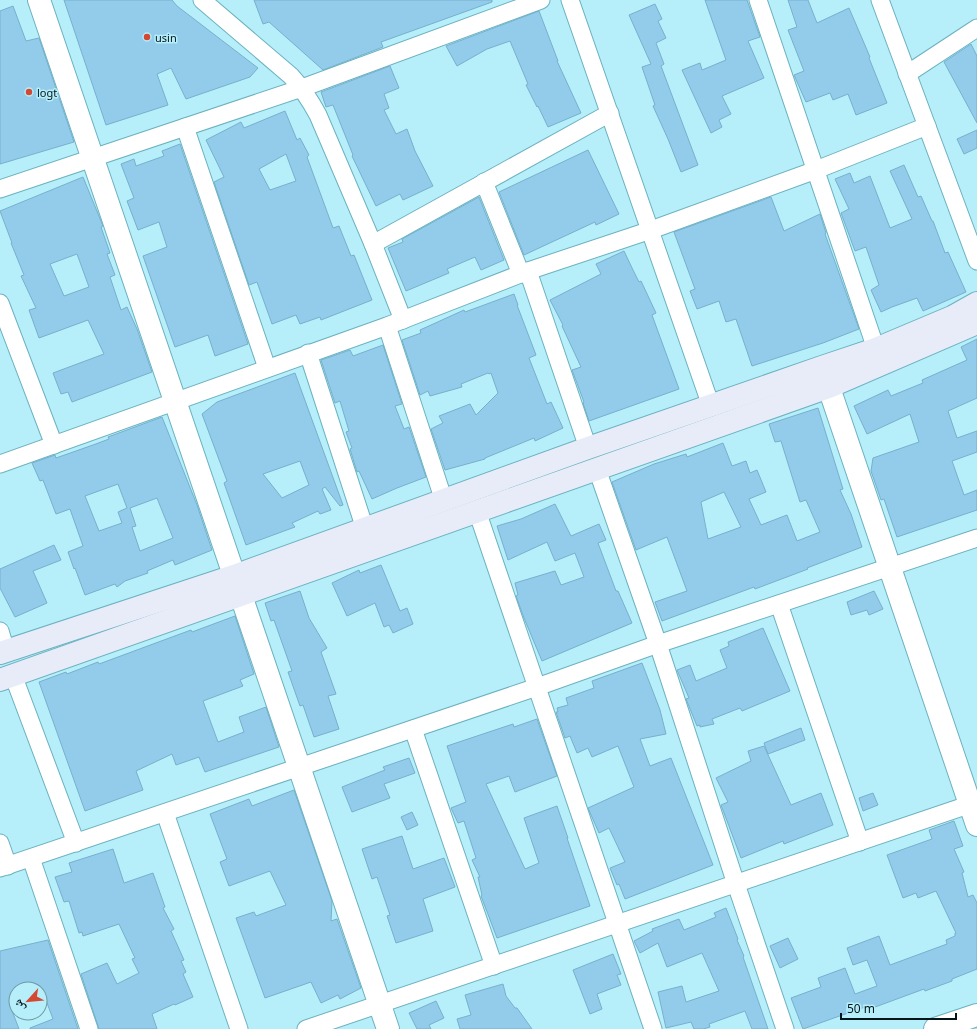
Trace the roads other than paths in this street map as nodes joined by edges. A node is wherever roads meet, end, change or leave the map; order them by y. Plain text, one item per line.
1 (39, 0) edge
2 (202, 0) edge
3 (541, 0) edge
4 (570, 0) edge
5 (758, 0) edge
6 (880, 0) edge
7 (977, 28) edge
8 (907, 74) junction
9 (302, 88) junction
10 (610, 113) junction
11 (927, 126) junction
12 (185, 127) junction
13 (92, 158) junction
14 (816, 170) junction
15 (484, 182) junction
16 (0, 189) edge
17 (651, 230) junction
18 (373, 244) junction
19 (977, 261) edge
20 (525, 273) junction
21 (0, 303) edge
22 (977, 303) edge
23 (395, 323) junction
24 (977, 323) edge
25 (308, 353) junction
26 (880, 356) junction
27 (822, 367) junction
28 (267, 368) junction
29 (828, 387) junction
30 (174, 402) junction
31 (711, 406) junction
32 (54, 445) junction
33 (588, 448) junction
34 (0, 464) edge
35 (597, 469) junction
36 (444, 501) junction
37 (477, 511) junction
38 (366, 529) junction
39 (977, 538) edge
40 (890, 567) junction
41 (237, 585) junction
42 (779, 604) junction
43 (658, 644) junction
44 (2, 645) edge
45 (7, 678) edge
46 (537, 687) junction
47 (413, 729) junction
48 (299, 767) junction
49 (974, 803) edge
50 (165, 812) junction
51 (977, 825) edge
52 (76, 842) junction
53 (860, 842) junction
54 (0, 843) edge
55 (30, 858) junction
56 (4, 867) edge
57 (736, 884) junction
58 (618, 924) junction
59 (494, 966) junction
60 (379, 1004) junction
61 (977, 1015) edge
62 (89, 1029) edge
63 (239, 1029) edge
64 (306, 1029) edge
65 (388, 1029) edge
66 (654, 1029) edge
67 (785, 1029) edge
68 (935, 1029) edge

1 - 13 street
2 - 9 street
3 - 9 street
4 - 10 street
5 - 14 street
6 - 8 street
7 - 8 street
8 - 11 street
9 - 12 street
9 - 18 street
10 - 15 street
10 - 17 street
11 - 14 street
11 - 19 street
12 - 13 street
12 - 28 street
13 - 16 street
13 - 30 street
14 - 17 street
14 - 26 street
15 - 18 street
15 - 20 street
17 - 20 street
17 - 31 street
18 - 23 street
20 - 23 street
20 - 33 street
21 - 32 street
22 - 26 main road
23 - 25 street
23 - 36 street
24 - 26 main road
25 - 28 street
25 - 38 street
26 - 27 main road
26 - 29 main road
27 - 29 street
27 - 31 main road
28 - 30 street
29 - 35 main road
29 - 40 street
30 - 32 street
30 - 41 street
31 - 33 main road
32 - 34 street
33 - 36 main road
35 - 37 main road
35 - 43 street
36 - 38 main road
37 - 41 main road
37 - 46 street
38 - 41 main road
39 - 40 street
40 - 42 street
40 - 49 street
41 - 44 main road
41 - 45 main road
41 - 48 street
42 - 43 street
42 - 53 street
43 - 46 street
43 - 57 street
45 - 52 street
46 - 47 street
46 - 58 street
47 - 48 street
47 - 59 street
48 - 50 street
48 - 60 street
49 - 51 street
49 - 53 street
50 - 52 street
50 - 63 street
52 - 55 street
53 - 57 street
54 - 56 street
55 - 56 street
55 - 62 street
57 - 58 street
57 - 67 street
58 - 59 street
58 - 66 street
59 - 60 street
60 - 64 street
60 - 65 street
61 - 68 street

